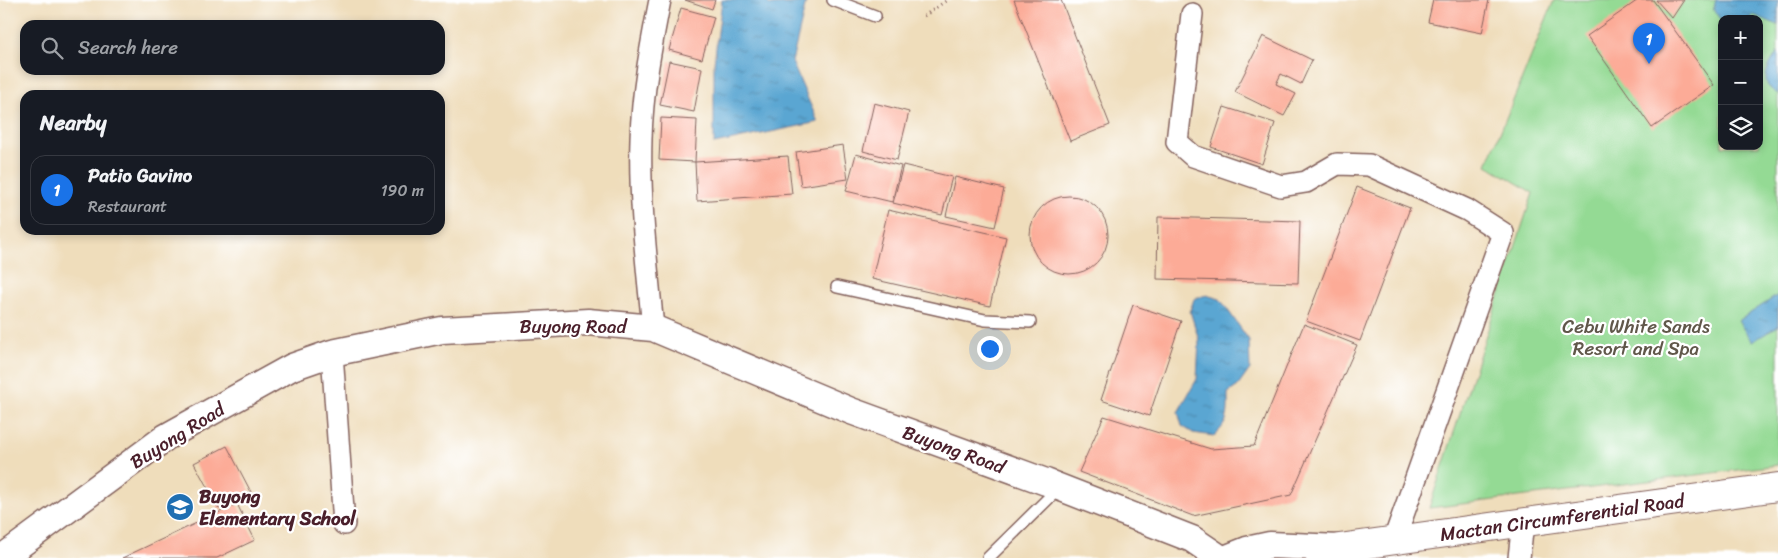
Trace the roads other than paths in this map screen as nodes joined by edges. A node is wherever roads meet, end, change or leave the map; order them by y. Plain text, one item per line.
1 (660, 0) edge
2 (834, 0) edge
3 (1192, 14) dead end
4 (875, 16) dead end
5 (837, 286) dead end
6 (1030, 322) dead end
7 (653, 328) junction
8 (332, 353) junction
9 (1778, 487) edge
10 (1059, 488) junction
11 (1523, 522) junction
12 (344, 524) dead end
13 (1394, 540) junction
14 (1329, 553) edge
15 (2, 558) edge
16 (988, 558) edge
17 (1220, 558) edge
18 (1227, 558) edge
19 (1519, 558) edge

1 - 7 street
2 - 4 lane
3 - 13 street
5 - 6 lane
7 - 8 street, Buyong Road
7 - 10 street, Buyong Road
8 - 12 street
8 - 15 street, Buyong Road
9 - 11 main road, Mactan Circumferential Road
10 - 16 lane
10 - 17 street, Buyong Road
11 - 13 main road, Mactan Circumferential Road
11 - 19 street
13 - 14 main road, Mactan Circumferential Road
14 - 18 street

